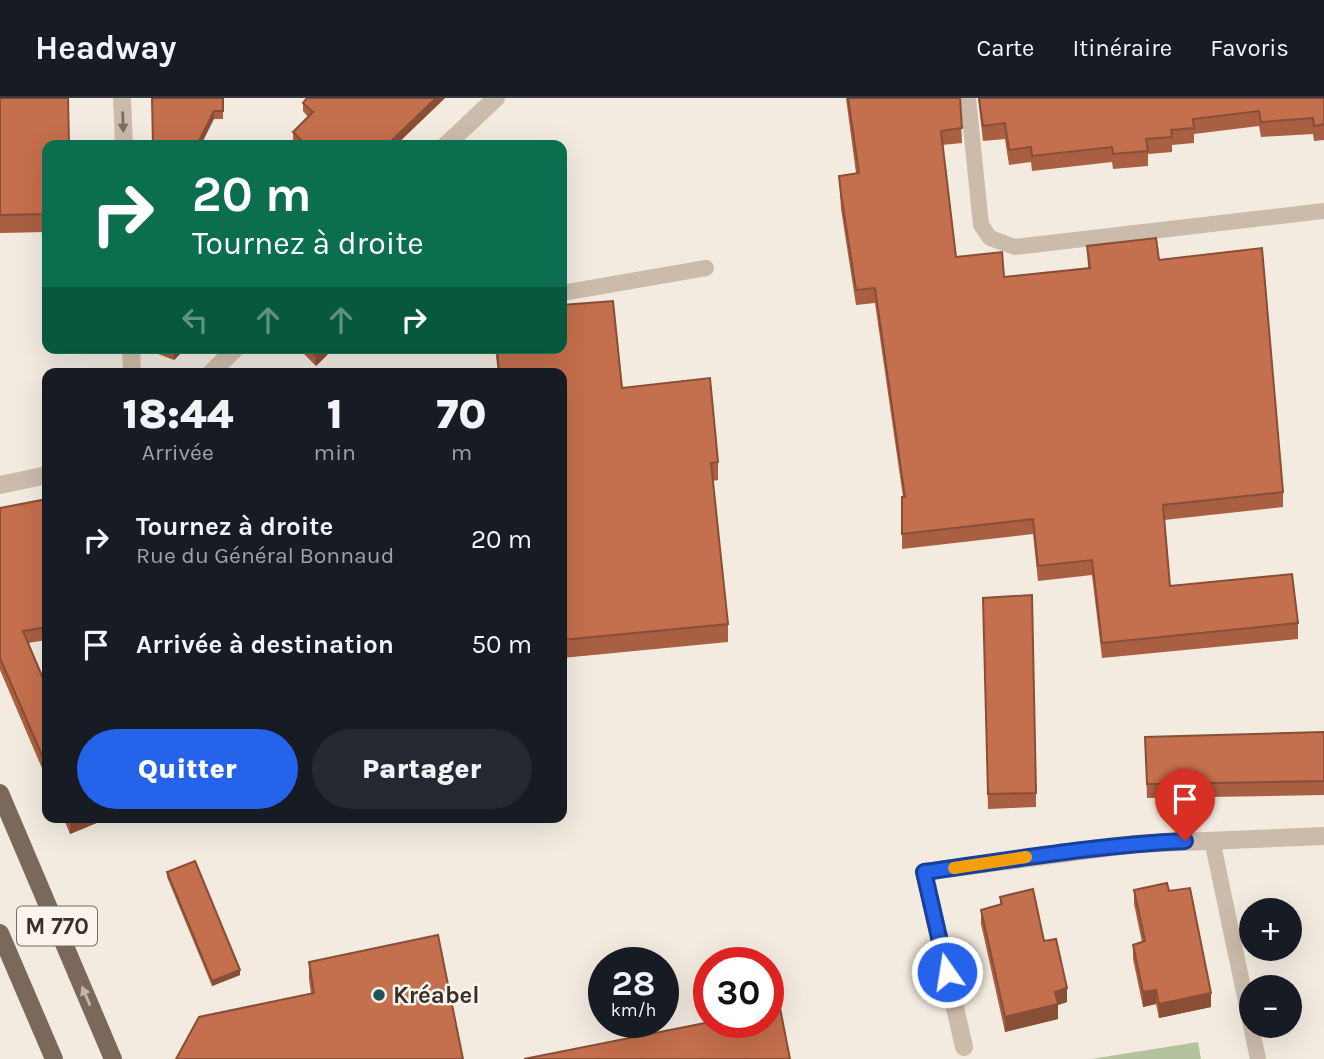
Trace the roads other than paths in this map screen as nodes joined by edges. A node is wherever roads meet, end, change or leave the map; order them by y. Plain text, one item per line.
1 (122, 98) edge
2 (496, 98) edge
3 (968, 98) edge
4 (124, 140) edge
5 (451, 140) edge
6 (1324, 211) edge
7 (706, 268) dead end
8 (567, 292) edge
9 (230, 354) edge
10 (216, 368) edge
11 (42, 476) edge
12 (0, 485) edge
13 (0, 793) edge
14 (1324, 836) edge
15 (1212, 840) junction
16 (0, 933) edge
17 (964, 1047) dead end
18 (54, 1059) edge
19 (113, 1059) edge
20 (1258, 1059) edge

1 -> 4 street
2 - 5 street
3 - 6 lane
7 - 8 lane
9 - 10 street
11 - 12 street
19 -> 13 main road, M 770
14 - 15 street
15 - 17 street
15 - 20 lane
16 - 18 main road, M 770

